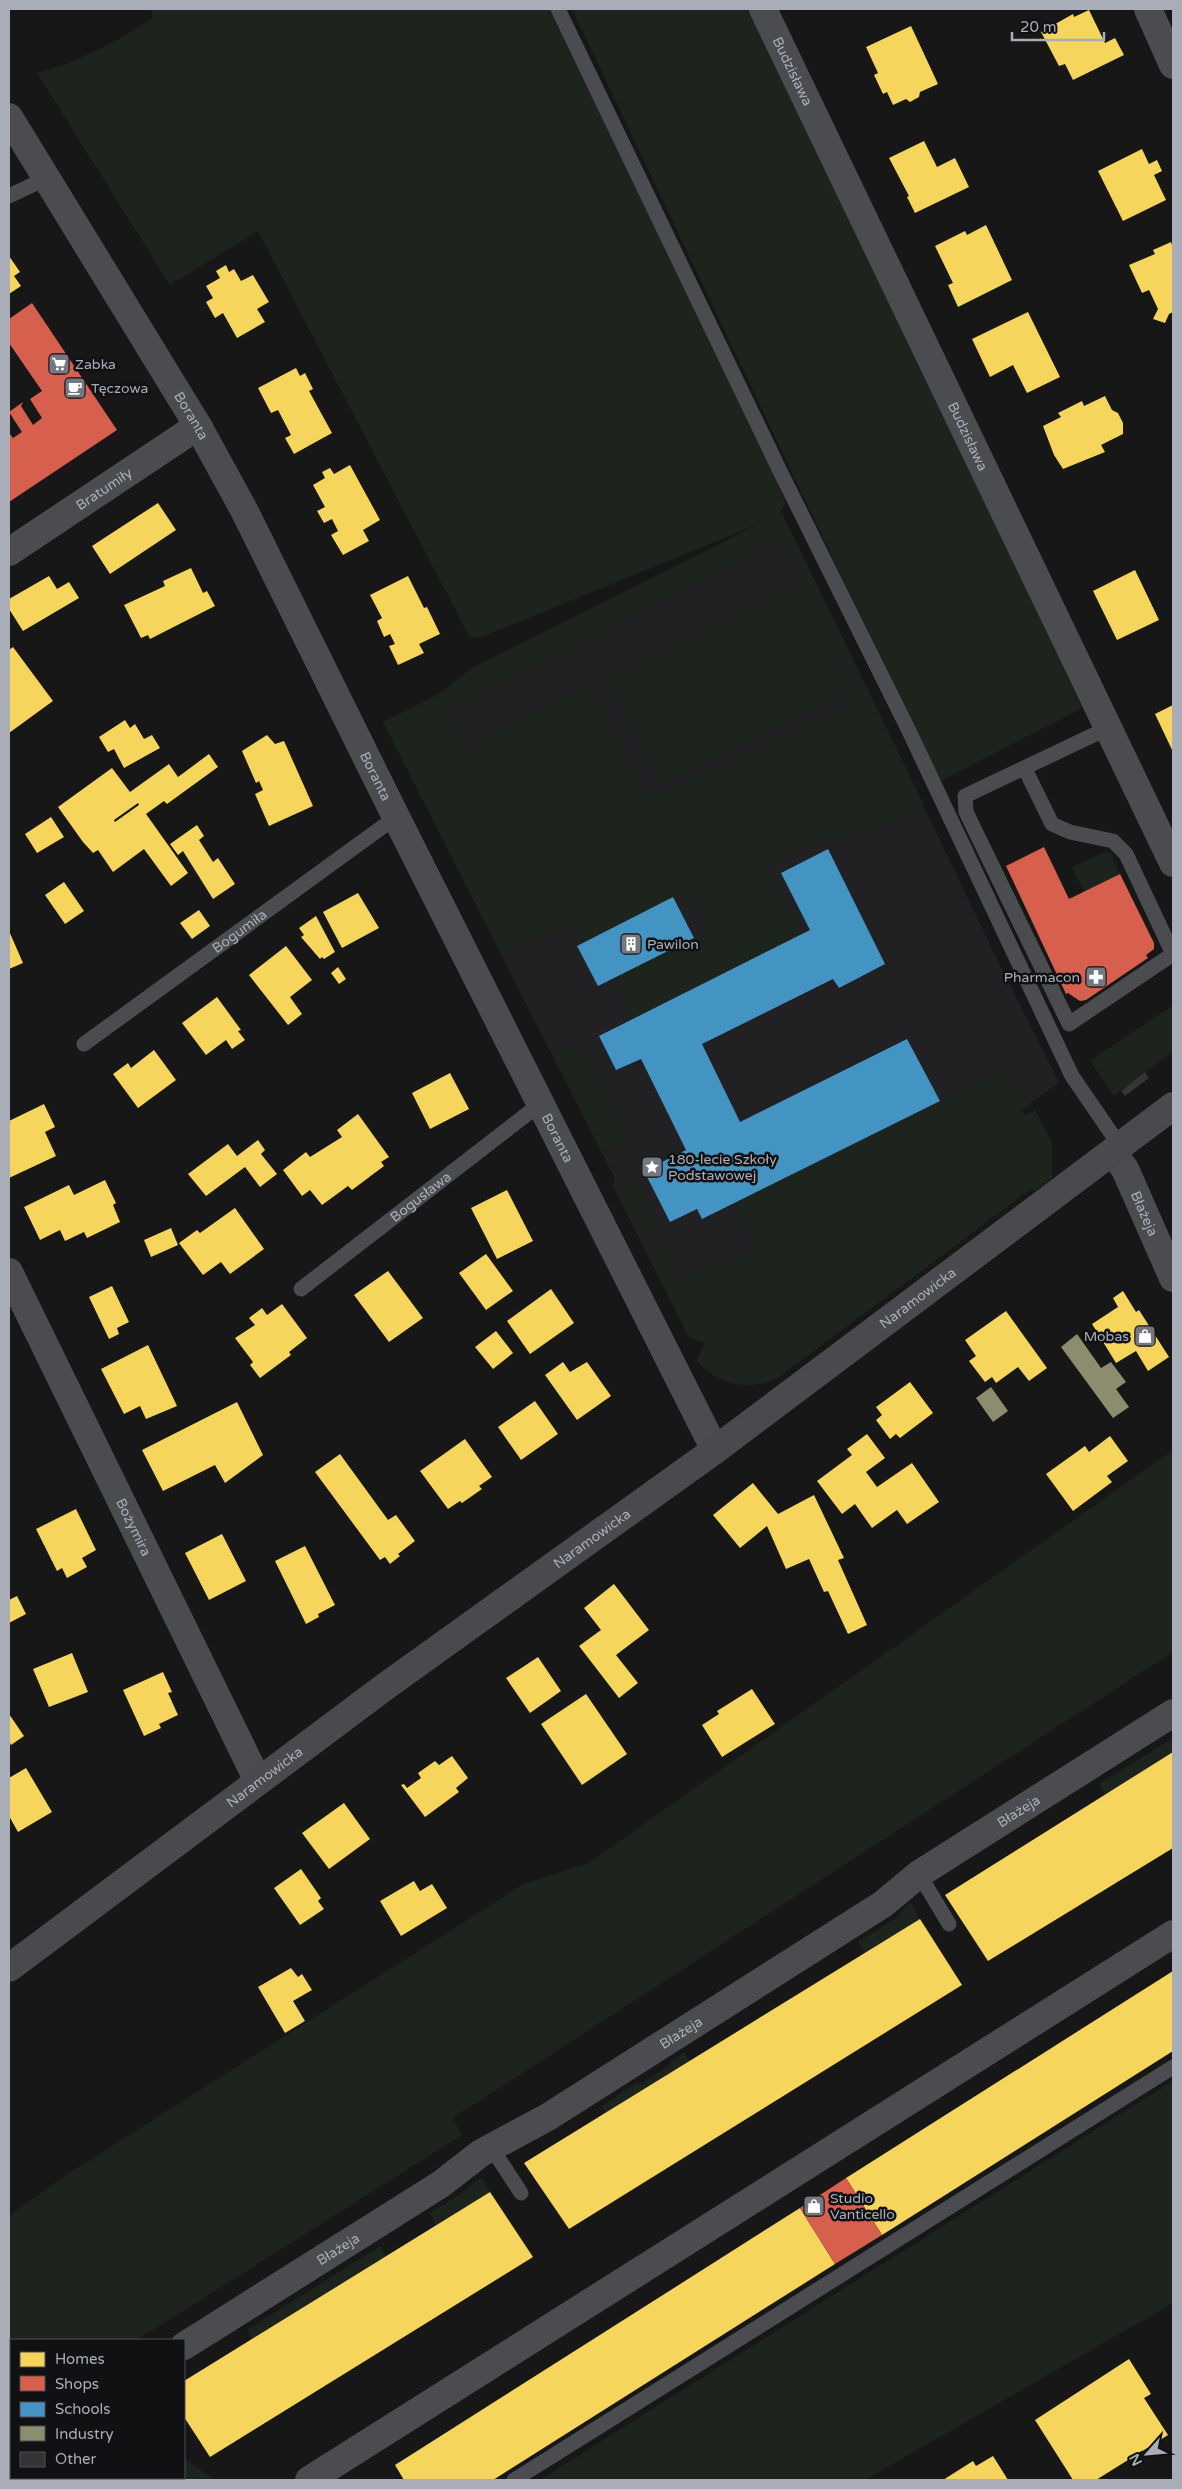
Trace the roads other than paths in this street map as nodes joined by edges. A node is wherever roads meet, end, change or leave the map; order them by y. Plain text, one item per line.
1 (558, 9) edge
2 (763, 9) edge
3 (1148, 9) edge
4 (1173, 65) edge
5 (9, 117) edge
6 (47, 178) junction
7 (9, 196) edge
8 (198, 426) junction
9 (9, 552) edge
10 (1108, 728) junction
11 (1025, 769) junction
12 (396, 817) junction
13 (1173, 863) edge
14 (84, 1044) dead end
15 (540, 1104) junction
16 (1173, 1106) edge
17 (1116, 1149) junction
18 (9, 1272) edge
19 (1173, 1278) edge
20 (302, 1289) dead end
21 (715, 1450) junction
22 (1173, 1713) edge
23 (258, 1781) junction
24 (919, 1874) junction
25 (950, 1924) dead end
26 (1173, 1934) edge
27 (9, 1968) edge
28 (1173, 2066) edge
29 (491, 2147) junction
30 (521, 2193) dead end
31 (185, 2345) edge
32 (315, 2478) edge
33 (514, 2480) edge

1 - 17 lane
2 - 10 street, Budzisława
3 - 4 street
5 - 6 street, Boranta
6 - 7 lane
6 - 8 street, Boranta
8 - 9 street, Bratumiły
8 - 12 street, Boranta
10 - 11 lane
10 - 13 street, Budzisława
11 - 11 lane
12 - 14 lane, Bogumiła
12 - 15 street, Boranta
15 - 20 lane, Bogusława
15 - 21 street, Boranta
16 - 17 street, Naramowicka
17 - 19 street, Błażeja
17 - 21 street, Naramowicka
18 - 23 street, Bożymira
21 - 23 street, Naramowicka
22 - 24 street, Błażeja
23 - 27 street, Naramowicka
24 - 25 lane
24 - 29 street, Błażeja
26 - 32 street
28 - 33 lane
29 - 30 lane
29 - 31 street, Błażeja

